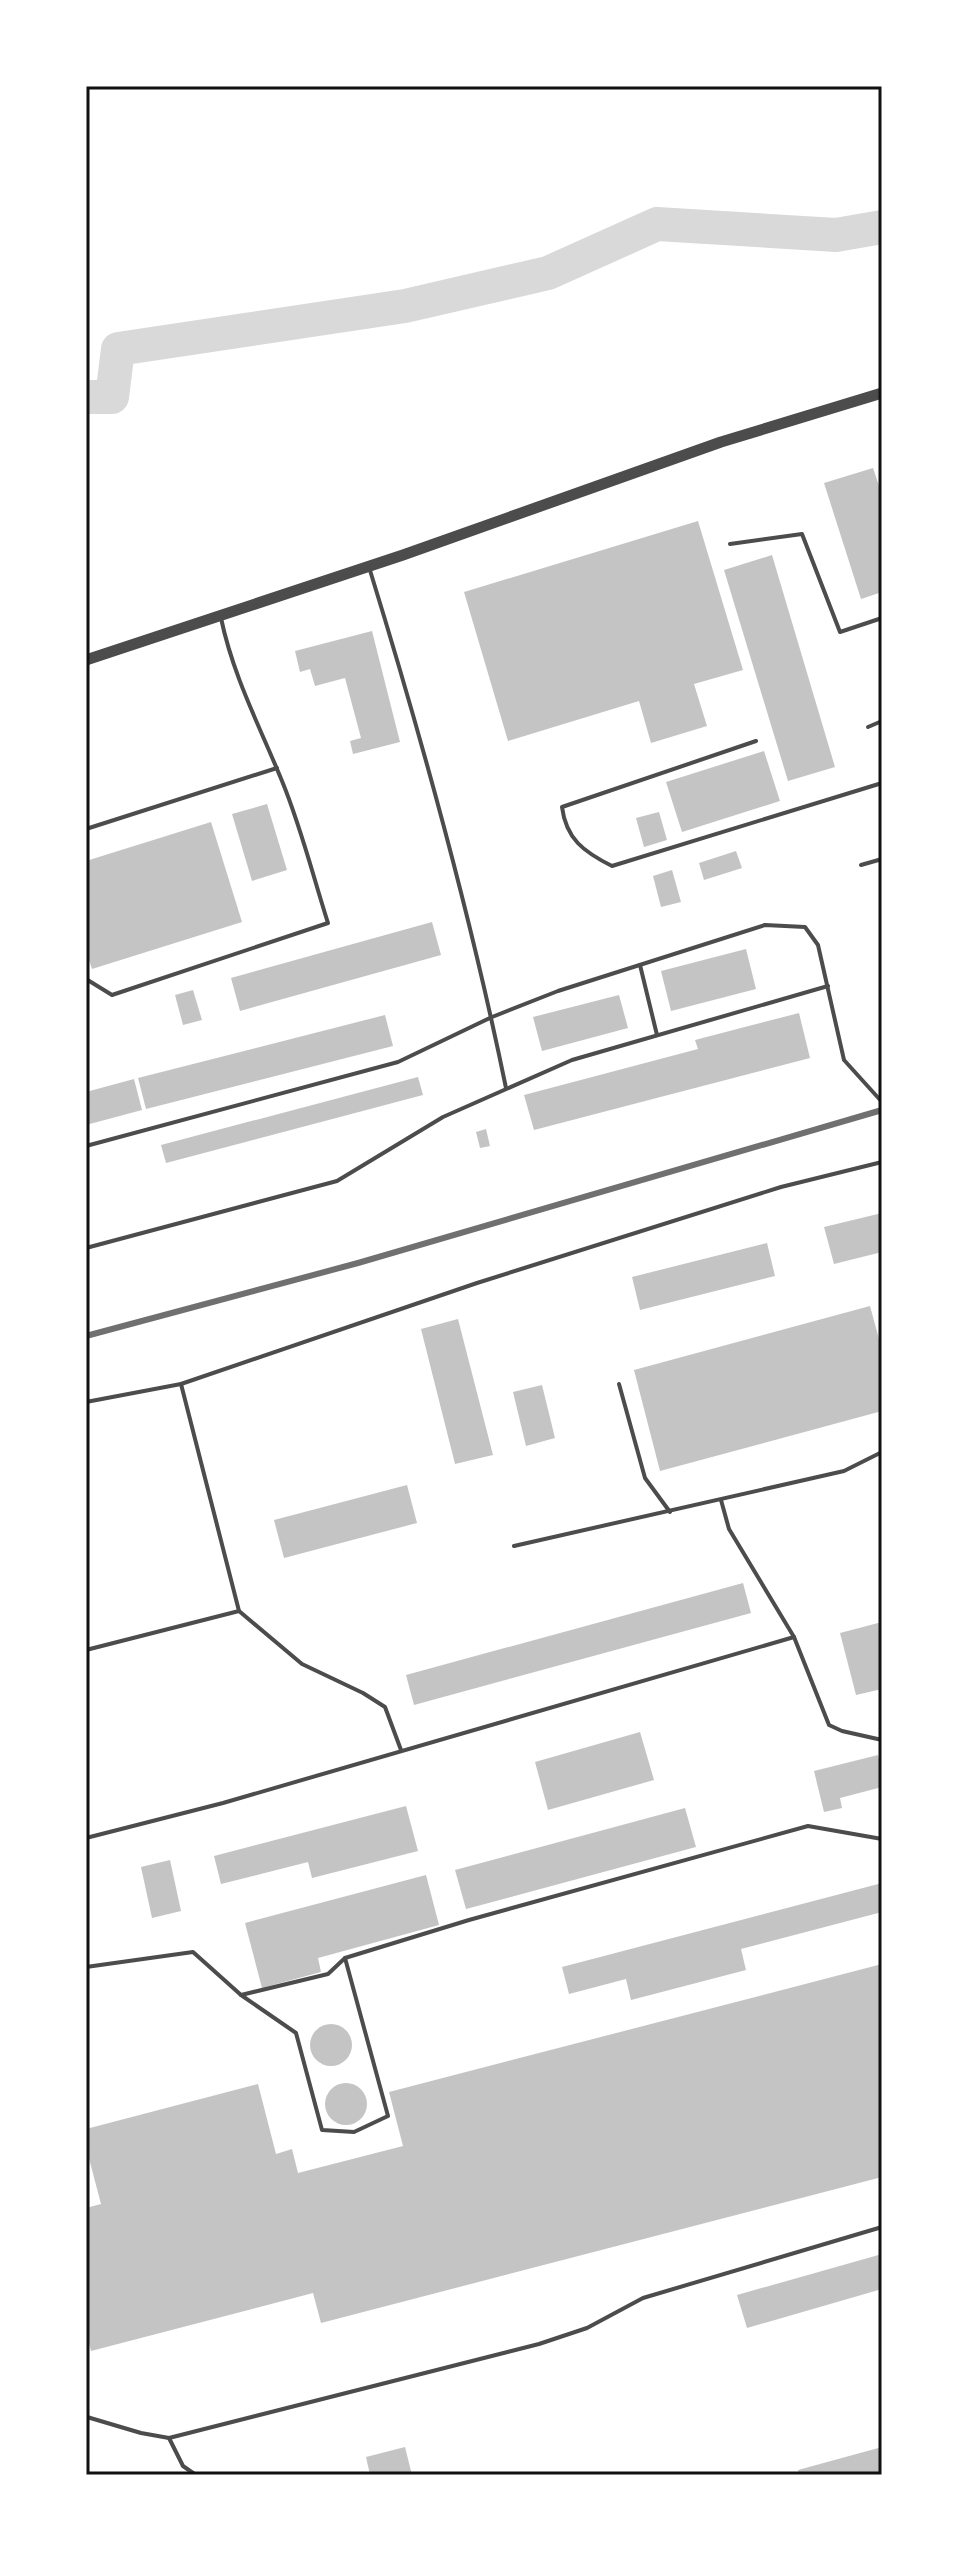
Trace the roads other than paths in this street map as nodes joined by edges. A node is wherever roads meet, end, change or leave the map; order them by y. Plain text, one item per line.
1 (882, 393) edge
2 (730, 544) dead end
3 (368, 565) junction
4 (221, 616) junction
5 (882, 618) edge
6 (86, 660) edge
7 (882, 721) edge
8 (868, 727) dead end
9 (756, 741) dead end
10 (277, 768) junction
11 (882, 783) edge
12 (86, 829) edge
13 (882, 859) edge
14 (861, 865) dead end
15 (640, 965) junction
16 (86, 979) edge
17 (828, 986) junction
18 (492, 1017) junction
19 (657, 1035) junction
20 (506, 1088) junction
21 (882, 1102) edge
22 (86, 1146) edge
23 (882, 1162) edge
24 (86, 1248) edge
25 (181, 1384) junction
26 (619, 1384) dead end
27 (86, 1402) edge
28 (882, 1452) edge
29 (721, 1500) junction
30 (670, 1512) junction
31 (514, 1546) dead end
32 (239, 1611) junction
33 (794, 1637) junction
34 (86, 1650) edge
35 (882, 1740) edge
36 (402, 1751) junction
37 (86, 1838) edge
38 (882, 1839) edge
39 (345, 1958) junction
40 (86, 1967) edge
41 (241, 1995) junction
42 (882, 2227) edge
43 (86, 2416) edge
44 (169, 2438) junction
45 (196, 2475) edge

1 - 3 street
2 - 5 lane
3 - 4 street
3 - 18 lane
4 - 6 street
4 - 10 lane
7 - 8 lane
9 - 11 lane
10 - 12 lane
10 - 16 lane
13 - 14 lane
15 - 17 lane
15 - 18 lane
15 - 19 lane
17 - 19 lane
17 - 21 lane
18 - 20 lane
18 - 22 lane
19 - 20 lane
20 - 24 lane
23 - 25 lane
25 - 27 lane
25 - 32 lane
26 - 30 lane
28 - 29 lane
29 - 30 lane
29 - 33 lane
30 - 31 lane
32 - 34 lane
32 - 36 lane
33 - 35 lane
33 - 36 lane
36 - 37 lane
38 - 39 lane
39 - 41 lane
39 - 41 lane
40 - 41 lane
42 - 44 lane
43 - 44 lane
44 - 45 lane

